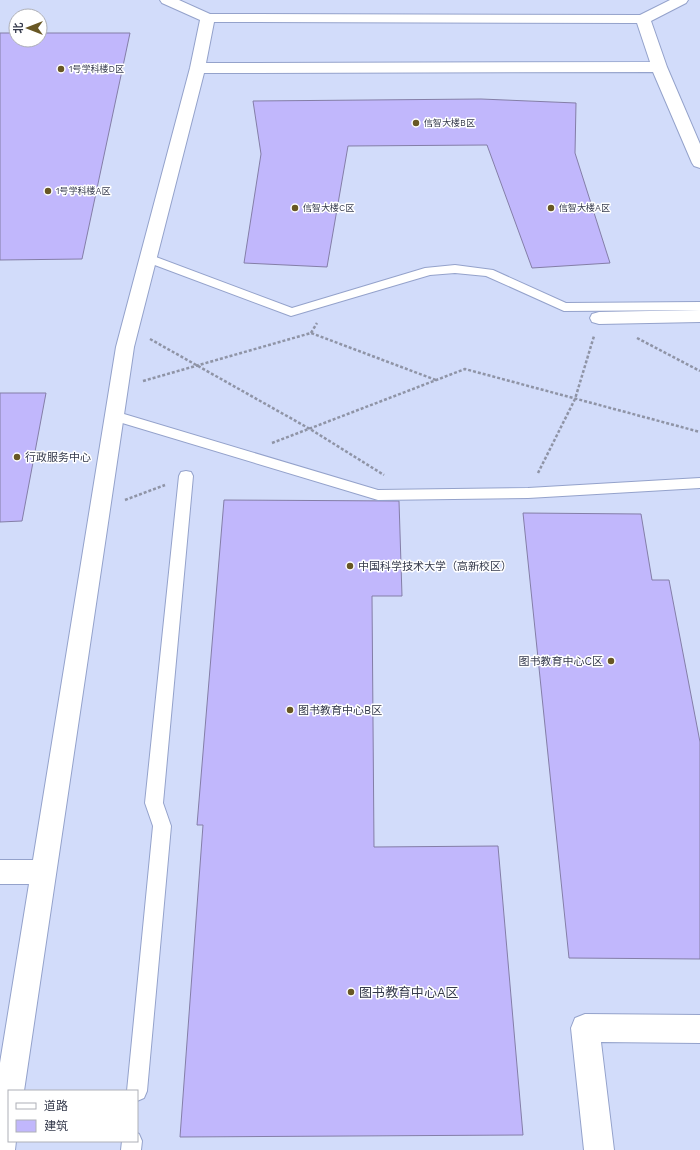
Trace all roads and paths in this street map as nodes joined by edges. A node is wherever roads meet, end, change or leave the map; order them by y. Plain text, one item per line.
1 (167, 0) edge
2 (681, 0) edge
3 (208, 18) junction
4 (643, 18) junction
5 (659, 67) junction
6 (198, 68) junction
7 (700, 163) edge
8 (148, 258) junction
9 (700, 306) edge
10 (700, 316) edge
11 (600, 318) junction
12 (130, 328) junction
13 (197, 365) junction
14 (700, 371) edge
15 (436, 380) junction
16 (119, 387) junction
17 (576, 399) junction
18 (114, 416) junction
19 (310, 429) junction
20 (700, 432) edge
21 (243, 455) junction
22 (186, 476) joint
23 (700, 483) edge
24 (528, 493) junction
25 (416, 495) junction
26 (100, 509) junction
27 (0, 872) edge
28 (44, 872) junction
29 (700, 1028) edge
30 (9, 1090) edge
31 (136, 1090) edge
32 (8, 1098) edge
33 (0, 1150) edge
34 (599, 1150) edge

1 - 3 street
2 - 4 street
3 - 4 street
3 - 6 street
4 - 5 street
5 - 6 street
5 - 7 street
6 - 8 street
8 - 9 lane
8 - 12 street
10 - 11 street
11 - 14 path
11 - 17 path
12 - 13 path
12 - 16 street
13 - 15 path
13 - 16 path
13 - 19 path
15 - 17 path
15 - 19 path
16 - 18 street
17 - 20 path
17 - 24 path
18 - 21 lane
18 - 26 street
19 - 21 path
19 - 25 path
21 - 25 lane
22 - 26 path
22 - 31 lane
23 - 24 lane
24 - 25 lane
26 - 28 street
27 - 28 street
28 - 30 street
29 - 34 street
32 - 33 street

